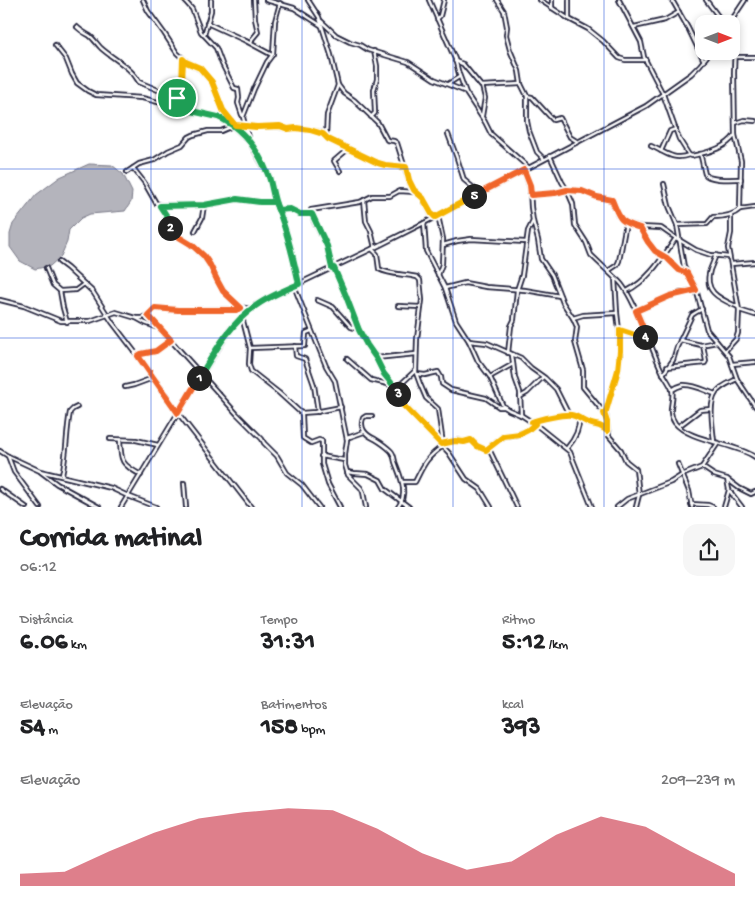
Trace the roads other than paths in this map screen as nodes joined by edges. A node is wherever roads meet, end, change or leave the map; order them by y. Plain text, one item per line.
1 (143, 0) edge
2 (184, 0) edge
3 (211, 0) edge
4 (254, 0) edge
5 (266, 0) edge
6 (308, 0) edge
7 (429, 0) edge
8 (444, 0) edge
9 (497, 0) edge
10 (540, 0) edge
11 (552, 0) edge
12 (569, 0) edge
13 (619, 0) edge
14 (706, 0) edge
15 (744, 0) edge
16 (673, 1) edge
17 (280, 3) junction
18 (552, 8) junction
19 (679, 12) junction
20 (717, 15) edge
21 (735, 15) edge
22 (437, 19) junction
23 (569, 19) junction
24 (320, 20) junction
25 (207, 23) junction
26 (322, 26) junction
27 (77, 27) dead end
28 (633, 27) junction
29 (204, 35) junction
30 (251, 43) junction
31 (55, 45) dead end
32 (374, 52) junction
33 (272, 55) junction
34 (740, 57) edge
35 (755, 57) edge
36 (183, 59) junction
37 (646, 60) junction
38 (735, 60) edge
39 (455, 61) junction
40 (704, 61) joint
41 (460, 77) junction
42 (338, 84) junction
43 (448, 84) junction
44 (521, 84) junction
45 (482, 86) junction
46 (464, 90) junction
47 (663, 94) junction
48 (526, 96) junction
49 (177, 98) junction
50 (174, 107) junction
51 (243, 117) junction
52 (370, 117) junction
53 (482, 117) junction
54 (755, 121) edge
55 (735, 123) junction
56 (234, 126) junction
57 (245, 126) junction
58 (676, 128) junction
59 (448, 134) dead end
60 (735, 135) junction
61 (326, 137) junction
62 (249, 140) junction
63 (578, 142) junction
64 (652, 146) dead end
65 (348, 149) junction
66 (661, 151) junction
67 (700, 154) junction
68 (689, 155) junction
69 (550, 156) junction
70 (544, 159) junction
71 (406, 167) junction
72 (529, 167) junction
73 (133, 168) junction
74 (524, 170) junction
75 (127, 172) dead end
76 (340, 172) dead end
77 (741, 179) junction
78 (664, 184) dead end
79 (567, 190) junction
80 (416, 192) junction
81 (479, 194) junction
82 (531, 195) junction
83 (364, 200) junction
84 (275, 202) junction
85 (204, 205) junction
86 (160, 206) junction
87 (755, 207) edge
88 (740, 209) junction
89 (278, 210) junction
90 (312, 214) junction
91 (731, 214) junction
92 (437, 216) junction
93 (533, 221) junction
94 (424, 223) junction
95 (626, 224) junction
96 (677, 225) junction
97 (640, 228) junction
98 (195, 231) dead end
99 (676, 238) junction
100 (680, 240) junction
101 (526, 242) junction
102 (443, 245) junction
103 (373, 249) junction
104 (716, 255) junction
105 (664, 256) junction
106 (729, 257) junction
107 (59, 262) dead end
108 (682, 262) junction
109 (755, 262) edge
110 (731, 264) junction
111 (675, 266) junction
112 (46, 268) dead end
113 (333, 268) junction
114 (608, 271) junction
115 (687, 273) junction
116 (438, 275) junction
117 (615, 278) junction
118 (84, 284) junction
119 (299, 284) junction
120 (294, 286) junction
121 (445, 288) junction
122 (516, 290) junction
123 (696, 290) junction
124 (60, 291) junction
125 (626, 292) junction
126 (560, 296) junction
127 (317, 300) dead end
128 (1, 301) edge
129 (398, 306) dead end
130 (241, 308) junction
131 (421, 308) junction
132 (739, 308) junction
133 (252, 309) junction
134 (702, 309) junction
135 (636, 311) junction
136 (617, 313) junction
137 (108, 315) junction
138 (148, 315) junction
139 (755, 315) edge
140 (242, 317) junction
141 (136, 318) junction
142 (573, 318) junction
143 (67, 322) junction
144 (357, 326) junction
145 (158, 327) junction
146 (620, 330) junction
147 (312, 331) junction
148 (647, 337) junction
149 (171, 340) junction
150 (680, 340) junction
151 (469, 341) junction
152 (717, 342) junction
153 (704, 345) junction
154 (295, 346) junction
155 (250, 348) junction
156 (726, 350) junction
157 (508, 353) junction
158 (416, 354) junction
159 (512, 355) junction
160 (138, 356) junction
161 (376, 358) junction
162 (347, 359) dead end
163 (755, 362) edge
164 (513, 364) junction
165 (732, 364) junction
166 (667, 368) junction
167 (416, 372) junction
168 (663, 374) junction
169 (201, 375) junction
170 (543, 376) junction
171 (490, 377) junction
172 (153, 378) junction
173 (737, 379) junction
174 (393, 386) junction
175 (125, 387) dead end
176 (672, 390) junction
177 (715, 394) junction
178 (520, 397) junction
179 (755, 406) edge
180 (77, 407) dead end
181 (341, 407) junction
182 (505, 407) junction
183 (711, 409) junction
184 (318, 412) junction
185 (178, 413) junction
186 (301, 413) junction
187 (604, 413) junction
188 (521, 415) junction
189 (569, 415) junction
190 (372, 416) dead end
191 (579, 418) junction
192 (533, 423) junction
193 (678, 426) junction
194 (607, 431) junction
195 (364, 432) junction
196 (347, 438) junction
197 (110, 439) dead end
198 (120, 440) junction
199 (714, 442) junction
200 (718, 443) junction
201 (442, 445) junction
202 (158, 446) junction
203 (566, 449) junction
204 (486, 450) junction
205 (0, 451) edge
206 (8, 456) junction
207 (321, 456) junction
208 (755, 457) edge
209 (344, 460) junction
210 (678, 464) dead end
211 (702, 467) junction
212 (40, 471) junction
213 (347, 472) junction
214 (141, 475) junction
215 (62, 476) junction
216 (682, 476) junction
217 (727, 479) junction
218 (403, 482) junction
219 (184, 483) dead end
220 (0, 489) edge
221 (729, 490) junction
222 (755, 492) edge
223 (639, 495) junction
224 (128, 496) junction
225 (402, 502) junction
226 (692, 505) edge
227 (26, 507) edge
228 (40, 507) edge
229 (99, 507) edge
230 (121, 507) edge
231 (156, 507) edge
232 (186, 507) edge
233 (251, 507) edge
234 (319, 507) edge
235 (340, 507) edge
236 (366, 507) edge
237 (398, 507) edge
238 (409, 507) edge
239 (491, 507) edge
240 (515, 507) edge
241 (592, 507) edge
242 (618, 507) edge
243 (636, 507) edge
244 (713, 507) edge
245 (724, 507) edge
246 (742, 507) edge

1 - 36 street
2 - 29 street
3 - 25 street
4 - 30 street
5 - 17 street
6 - 24 street
7 - 22 street
8 - 22 street
9 - 44 street
10 - 18 street
11 - 18 street
12 - 23 street
13 - 28 street
14 - 20 street
15 - 21 street
16 - 19 street
17 - 26 street
17 - 33 street
18 - 23 street
19 - 28 street
19 - 40 street
22 - 39 street
23 - 37 street
24 - 26 street
24 - 32 street
25 - 29 street
25 - 30 street
26 - 42 street
27 - 49 street
28 - 37 street
29 - 51 street
30 - 33 street
31 - 50 street
32 - 43 street
32 - 52 street
33 - 51 street
34 - 35 street
36 - 49 street
36 - 56 street
37 - 47 street
38 - 55 street
39 - 41 street
39 - 45 street
40 - 47 street
41 - 43 street
41 - 46 street
42 - 52 street
42 - 61 street
43 - 46 street
44 - 45 street
44 - 48 street
45 - 53 street
46 - 53 street
47 - 58 street
47 - 63 street
48 - 63 street
48 - 70 street
49 - 50 street
50 - 56 street
51 - 57 street
52 - 71 street
53 - 72 street
54 - 55 street
55 - 60 street
56 - 57 street
56 - 62 street
56 - 73 street
57 - 61 street
57 - 62 street
58 - 66 street
58 - 68 street
59 - 81 street
60 - 67 street
60 - 77 street
61 - 65 street
62 - 84 street
63 - 69 street
64 - 66 street
65 - 71 street
65 - 76 street
66 - 68 street
67 - 68 street
67 - 77 street
69 - 70 street
69 - 79 street
70 - 72 street
71 - 80 street
72 - 74 street
73 - 75 street
73 - 86 street
74 - 81 street
74 - 82 street
77 - 88 street
78 - 96 street
79 - 82 street
79 - 95 street
79 - 114 street
80 - 83 street
80 - 92 street
81 - 92 street
82 - 93 street
83 - 90 street
83 - 103 street
84 - 85 street
84 - 89 street
85 - 86 street
85 - 98 street
86 - 130 street
87 - 88 street
88 - 91 street
89 - 90 street
89 - 119 street
90 - 113 street
91 - 96 street
91 - 106 street
92 - 94 street
92 - 102 street
93 - 101 street
93 - 126 street
94 - 103 street
94 - 116 street
95 - 97 street
95 - 114 street
96 - 100 street
97 - 99 street
97 - 105 street
99 - 100 street
99 - 105 street
100 - 104 street
100 - 108 street
101 - 102 street
101 - 122 street
102 - 116 street
103 - 113 street
103 - 131 street
104 - 106 street
104 - 132 street
105 - 111 street
105 - 125 street
106 - 110 street
107 - 118 street
108 - 111 street
108 - 115 street
109 - 110 street
110 - 132 street
111 - 115 street
112 - 124 street
113 - 119 street
113 - 144 street
114 - 117 street
115 - 123 street
116 - 121 street
117 - 125 street
117 - 136 street
118 - 124 street
118 - 137 street
119 - 120 street
120 - 133 street
120 - 147 street
121 - 122 street
121 - 151 street
122 - 126 street
122 - 157 street
123 - 134 street
123 - 135 street
124 - 143 street
125 - 135 street
126 - 142 street
127 - 144 street
128 - 143 street
129 - 131 street
130 - 133 street
130 - 138 street
131 - 158 street
132 - 139 street
132 - 156 street
133 - 140 street
134 - 150 street
134 - 152 street
135 - 148 street
136 - 142 street
136 - 146 street
137 - 141 street
137 - 143 street
137 - 160 street
138 - 141 street
138 - 145 street
140 - 155 street
140 - 169 street
141 - 145 street
142 - 187 street
144 - 161 street
145 - 149 street
146 - 148 street
146 - 187 street
147 - 154 street
147 - 181 street
148 - 168 street
149 - 160 street
149 - 169 street
150 - 153 street
150 - 166 street
151 - 157 street
151 - 171 street
152 - 153 street
152 - 156 street
153 - 166 street
154 - 155 street
154 - 184 street
155 - 186 street
156 - 165 street
157 - 159 street
158 - 161 street
158 - 167 street
159 - 164 street
159 - 170 street
160 - 172 street
161 - 174 street
162 - 174 street
163 - 165 street
164 - 171 street
164 - 178 street
165 - 173 street
166 - 168 street
167 - 174 street
167 - 182 street
167 - 201 street
168 - 176 street
169 - 185 street
169 - 234 street
170 - 178 street
170 - 189 street
171 - 182 street
172 - 175 street
172 - 185 street
173 - 177 street
173 - 179 street
174 - 201 street
176 - 177 street
176 - 193 street
177 - 183 street
178 - 188 street
180 - 215 street
181 - 184 street
181 - 196 street
182 - 188 street
183 - 193 street
183 - 199 street
184 - 186 street
185 - 202 street
185 - 233 street
186 - 207 street
187 - 194 street
188 - 192 street
189 - 191 street
189 - 192 street
190 - 195 street
191 - 194 street
191 - 203 street
192 - 203 street
192 - 204 street
193 - 199 street
194 - 223 street
195 - 196 street
195 - 218 street
196 - 209 street
197 - 198 street
198 - 202 street
198 - 214 street
199 - 200 street
200 - 208 street
200 - 211 street
201 - 204 street
201 - 218 street
201 - 239 street
202 - 214 street
203 - 241 street
204 - 240 street
205 - 206 street
206 - 212 street
206 - 228 street
207 - 209 street
207 - 235 street
209 - 213 street
210 - 216 street
211 - 216 street
211 - 217 street
212 - 215 street
212 - 229 street
213 - 225 street
213 - 236 street
214 - 224 street
215 - 224 street
216 - 223 street
216 - 226 street
217 - 221 street
217 - 222 street
218 - 225 street
219 - 232 street
220 - 227 street
221 - 245 street
221 - 246 street
223 - 242 street
223 - 243 street
224 - 230 street
224 - 231 street
225 - 237 street
225 - 238 street
226 - 244 street

